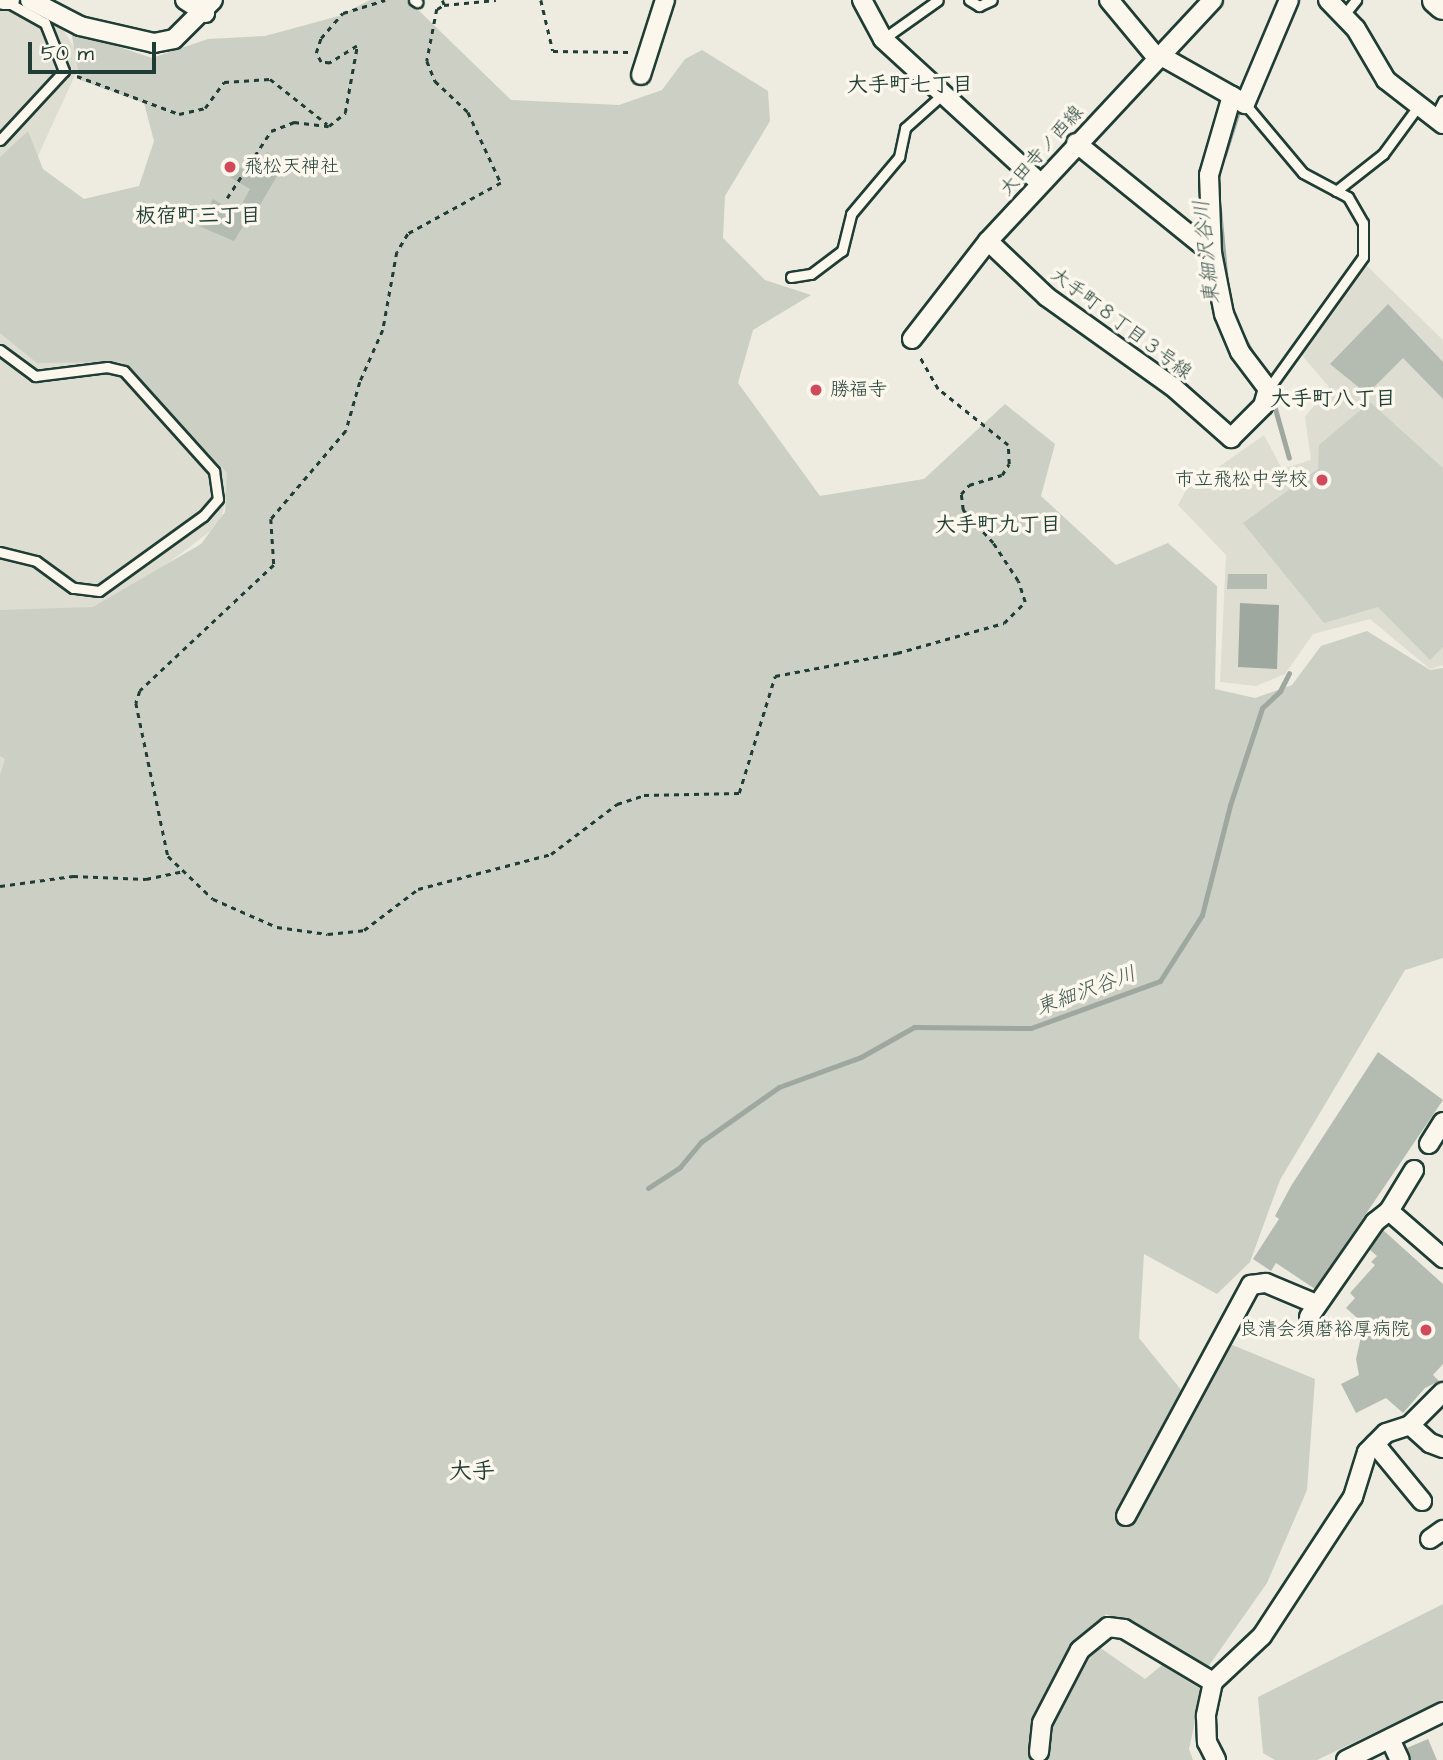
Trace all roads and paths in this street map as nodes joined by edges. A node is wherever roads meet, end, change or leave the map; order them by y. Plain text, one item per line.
1 (30, 0) edge
2 (185, 0) edge
3 (386, 0) edge
4 (442, 0) edge
5 (496, 0) edge
6 (541, 0) edge
7 (665, 0) edge
8 (862, 0) edge
9 (938, 0) edge
10 (969, 0) edge
11 (992, 0) edge
12 (1109, 0) edge
13 (1213, 0) edge
14 (1289, 0) edge
15 (1328, 0) edge
16 (1356, 0) edge
17 (7, 1) edge
18 (444, 5) junction
19 (209, 6) edge
20 (1343, 16) junction
21 (883, 39) junction
22 (647, 53) junction
23 (1159, 58) junction
24 (64, 71) junction
25 (641, 75) dead end
26 (943, 94) junction
27 (1238, 100) junction
28 (1420, 104) junction
29 (1440, 114) edge
30 (328, 126) junction
31 (0, 140) edge
32 (1076, 143) junction
33 (1041, 184) junction
34 (1336, 191) junction
35 (227, 198) dead end
36 (988, 241) junction
37 (1212, 253) junction
38 (791, 277) dead end
39 (912, 339) joint
40 (0, 350) edge
41 (1272, 383) junction
42 (0, 552) edge
43 (180, 872) junction
44 (0, 886) edge
45 (1443, 1122) edge
46 (1429, 1144) dead end
47 (1414, 1170) dead end
48 (1389, 1211) junction
49 (1443, 1258) edge
50 (1443, 1392) edge
51 (1410, 1425) junction
52 (1375, 1444) junction
53 (1443, 1448) edge
54 (1422, 1501) dead end
55 (1126, 1516) dead end
56 (1213, 1682) junction
57 (1443, 1712) edge
58 (1390, 1739) junction
59 (1039, 1752) dead end
60 (1216, 1760) edge
61 (1346, 1760) edge
62 (1400, 1760) edge

1 - 19 street
2 - 19 street
3 - 30 path
4 - 18 path
5 - 18 path
6 - 22 path
7 - 22 street
8 - 21 street
9 - 21 lane
10 - 11 lane
12 - 23 street
13 - 23 street, 大田寺ノ西線
14 - 27 street
15 - 20 street
16 - 20 lane
17 - 24 lane
18 - 43 path
20 - 28 street
21 - 26 street
22 - 25 street
23 - 27 street
23 - 32 street, 大田寺ノ西線
24 - 30 path
24 - 31 lane
26 - 33 street
26 - 38 lane
27 - 34 lane
27 - 37 street
28 - 29 street
28 - 34 lane
30 - 35 path
32 - 33 street, 大田寺ノ西線
32 - 37 street
33 - 36 street, 大田寺ノ西線
34 - 41 lane
36 - 39 street, 大田寺ノ西線
36 - 41 street, 大手町８丁目３号線
37 - 41 street
39 - 43 path
40 - 42 lane
43 - 44 path
45 - 46 street
47 - 48 street
48 - 49 street
48 - 55 street
50 - 51 street
51 - 52 street
51 - 53 street
52 - 54 street
52 - 56 street
56 - 59 street
56 - 60 street
57 - 58 street
58 - 61 street
58 - 62 street

